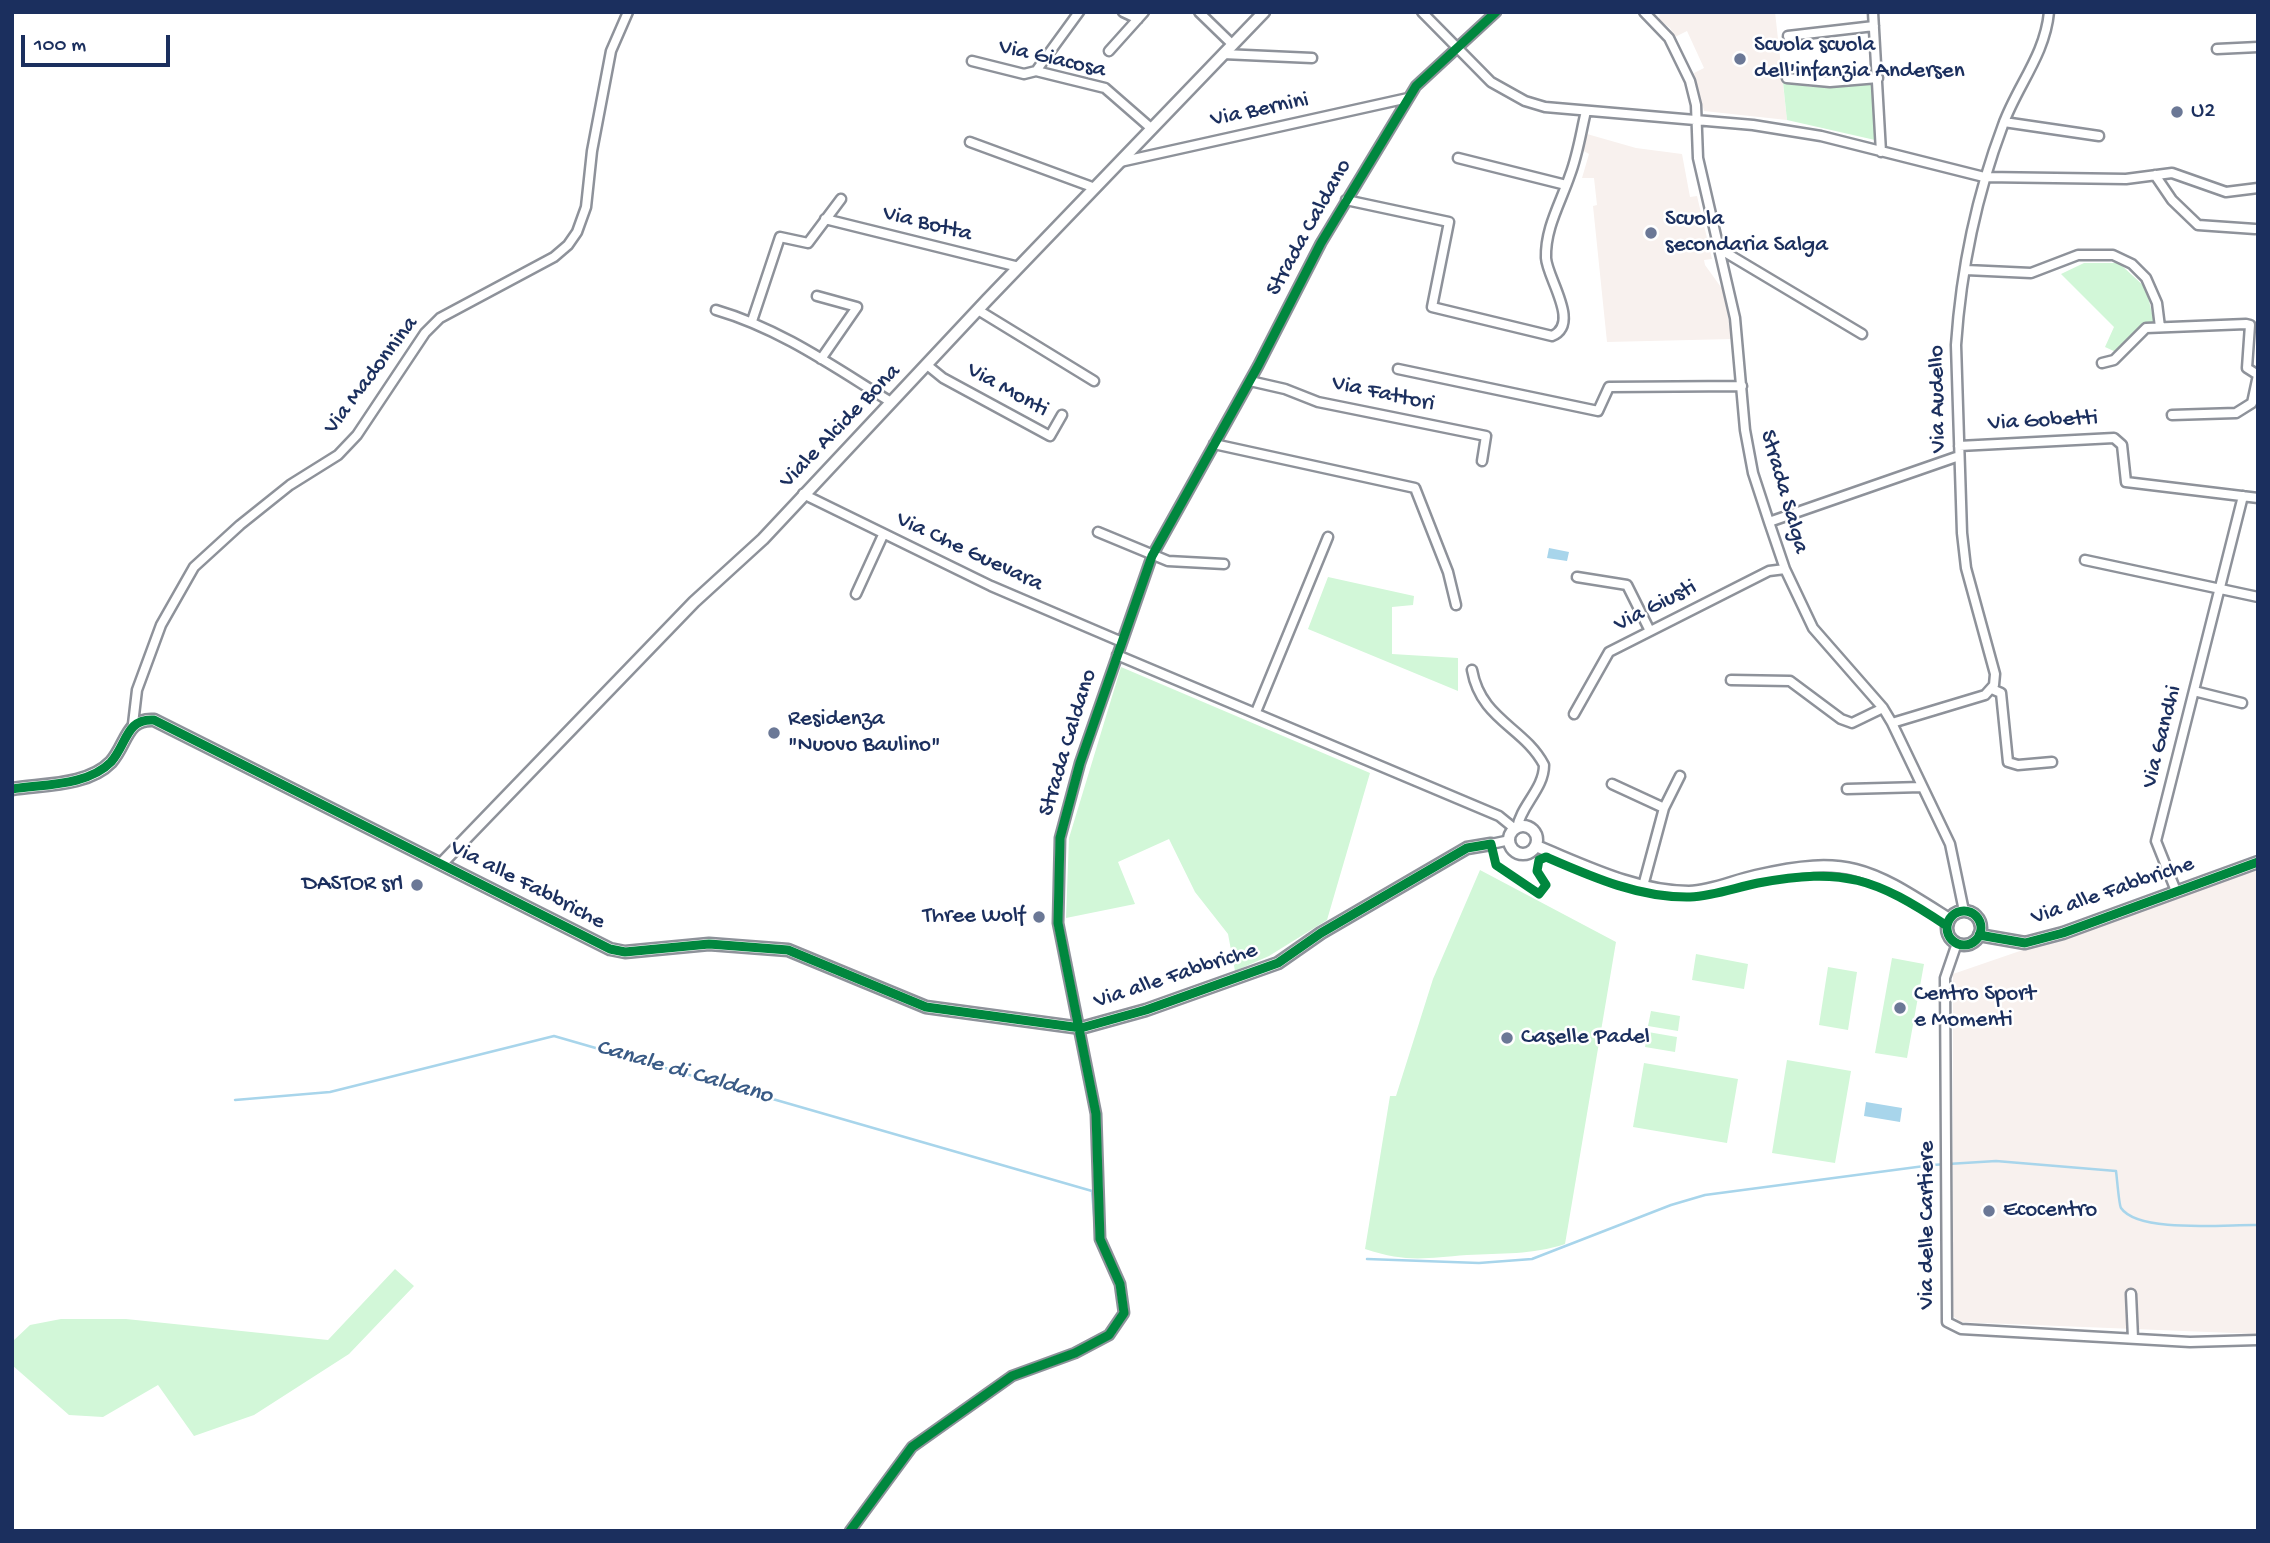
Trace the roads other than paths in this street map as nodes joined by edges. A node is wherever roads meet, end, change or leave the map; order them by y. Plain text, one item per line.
1 (628, 12) edge
2 (1079, 12) edge
3 (1123, 12) edge
4 (1199, 12) edge
5 (1264, 12) edge
6 (1422, 12) edge
7 (1496, 12) edge
8 (1644, 12) edge
9 (1873, 12) edge
10 (2049, 12) edge
11 (1141, 16) edge
12 (1874, 26) junction
13 (1788, 36) dead end
14 (1233, 45) junction
15 (2258, 47) edge
16 (2217, 49) dead end
17 (1109, 51) dead end
18 (1458, 51) junction
19 (1223, 54) junction
20 (1311, 58) dead end
21 (972, 61) dead end
22 (1036, 71) junction
23 (1787, 78) dead end
24 (1878, 78) junction
25 (1408, 98) junction
26 (1586, 111) junction
27 (1697, 119) junction
28 (2004, 122) junction
29 (1152, 129) junction
30 (2099, 136) dead end
31 (970, 142) dead end
32 (1881, 152) junction
33 (1458, 158) dead end
34 (1119, 162) junction
35 (2155, 175) junction
36 (1984, 177) junction
37 (1566, 185) junction
38 (1095, 188) junction
39 (2258, 188) edge
40 (841, 200) dead end
41 (1346, 200) junction
42 (825, 219) junction
43 (2255, 229) dead end
44 (1718, 248) junction
45 (1018, 267) junction
46 (1966, 270) junction
47 (817, 296) dead end
48 (716, 310) dead end
49 (978, 310) junction
50 (752, 321) junction
51 (2160, 327) junction
52 (1862, 334) dead end
53 (821, 359) junction
54 (2102, 363) dead end
55 (927, 365) junction
56 (1398, 369) dead end
57 (2258, 375) edge
58 (1094, 381) dead end
59 (1250, 381) junction
60 (1742, 386) junction
61 (891, 402) junction
62 (1062, 415) dead end
63 (2172, 415) dead end
64 (1214, 444) junction
65 (1959, 446) junction
66 (1959, 456) junction
67 (1482, 461) dead end
68 (803, 494) junction
69 (2243, 496) junction
70 (2258, 498) edge
71 (1769, 522) junction
72 (1098, 532) dead end
73 (883, 535) junction
74 (1328, 537) dead end
75 (1152, 556) junction
76 (2084, 560) dead end
77 (1224, 564) dead end
78 (1785, 569) junction
79 (1577, 577) dead end
80 (2220, 589) junction
81 (856, 594) dead end
82 (2258, 597) edge
83 (1456, 605) dead end
84 (1650, 631) junction
85 (1122, 642) junction
86 (1117, 655) junction
87 (1472, 670) dead end
88 (1731, 680) dead end
89 (1992, 689) junction
90 (2194, 691) junction
91 (2242, 703) dead end
92 (1882, 708) junction
93 (1256, 712) junction
94 (1574, 714) dead end
95 (1892, 723) junction
96 (133, 724) junction
97 (2052, 762) dead end
98 (1680, 776) dead end
99 (1612, 784) dead end
100 (1922, 787) junction
101 (12, 789) edge
102 (1847, 789) dead end
103 (1664, 808) junction
104 (1516, 828) junction
105 (1510, 839) junction
106 (1491, 844) joint
107 (1536, 846) junction
108 (2258, 862) edge
109 (441, 864) junction
110 (1643, 886) junction
111 (2176, 891) junction
112 (1964, 911) junction
113 (1949, 919) junction
114 (1979, 935) junction
115 (1957, 943) junction
116 (1081, 1028) junction
117 (2131, 1294) dead end
118 (2133, 1338) junction
119 (2258, 1340) edge
120 (850, 1531) edge

1 - 96 street, Via Madonnina
2 - 22 street
3 - 11 street
4 - 14 street
5 - 14 street, Viale Alcide Bona
6 - 18 street
7 - 18 street, Strada Caldano
8 - 27 street, Strada Salga
9 - 12 street
10 - 28 street, Via Audello
11 - 17 street
12 - 13 street
12 - 24 street
14 - 19 street, Viale Alcide Bona
15 - 16 street
18 - 25 street, Strada Caldano
18 - 26 street
19 - 20 street
19 - 29 street, Viale Alcide Bona
21 - 22 street, Via Giacosa
22 - 29 street, Via Giacosa
23 - 24 street
24 - 32 street
25 - 34 street, Via Bernini
25 - 41 street, Strada Caldano
26 - 27 street
26 - 37 street
27 - 32 street
27 - 44 street, Strada Salga
28 - 30 street
28 - 36 street, Via Audello
29 - 34 street, Viale Alcide Bona
31 - 38 street
32 - 36 street
33 - 37 street
34 - 38 street, Viale Alcide Bona
35 - 36 street
35 - 39 street
35 - 43 street
36 - 46 street, Via Audello
37 - 41 street
38 - 45 street, Viale Alcide Bona
40 - 42 street
41 - 59 street, Strada Caldano
42 - 45 street, Via Botta
42 - 50 street
44 - 52 street
44 - 60 street, Strada Salga
45 - 49 street, Viale Alcide Bona
46 - 51 street
46 - 65 street, Via Audello
47 - 53 street
48 - 50 street
49 - 55 street, Viale Alcide Bona
49 - 58 street
50 - 53 street
51 - 54 street
51 - 57 street
53 - 61 street
55 - 61 street, Viale Alcide Bona
55 - 62 street, Via Monti
56 - 60 street
57 - 63 street
59 - 64 street, Strada Caldano
59 - 67 street, Via Fattori
60 - 71 street, Strada Salga
61 - 68 street, Viale Alcide Bona
64 - 75 street, Strada Caldano
64 - 83 street
65 - 66 street, Via Audello
65 - 69 street, Via Gobetti
66 - 71 street
66 - 89 street, Via Audello
68 - 73 street, Via Che Guevara
68 - 109 street, Viale Alcide Bona
69 - 70 street, Via Gobetti
69 - 80 street, Via Gandhi
71 - 78 street, Strada Salga
72 - 75 street
73 - 81 street
73 - 85 street, Via Che Guevara
74 - 93 street
75 - 77 street
75 - 85 street, Strada Caldano
76 - 80 street
78 - 84 street, Via Giusti
78 - 92 street, Strada Salga
79 - 84 street
80 - 82 street
80 - 90 street, Via Gandhi
84 - 94 street, Via Giusti
85 - 86 street, Strada Caldano
86 - 93 street
86 - 116 street, Strada Caldano
87 - 104 street
88 - 92 street
89 - 95 street
89 - 97 street, Via Audello
90 - 91 street
90 - 111 street, Via Gandhi
92 - 95 street, Strada Salga
93 - 104 street
95 - 100 street, Strada Salga
96 - 101 street
96 - 109 street, Via alle Fabbriche
98 - 103 street
99 - 103 street
100 - 102 street
100 - 112 street, Strada Salga
103 - 110 street
104 - 105 street
104 - 107 street
105 - 106 street
105 - 107 street
106 - 116 street, Via alle Fabbriche
107 - 110 street
108 - 111 street, Via alle Fabbriche
109 - 116 street, Via alle Fabbriche
110 - 113 street
111 - 114 street, Via alle Fabbriche
112 - 113 street
112 - 114 street
113 - 115 street
114 - 115 street
115 - 118 street, Via delle Cartiere
116 - 120 street, Strada Caldano
117 - 118 street
118 - 119 street, Via delle Cartiere

